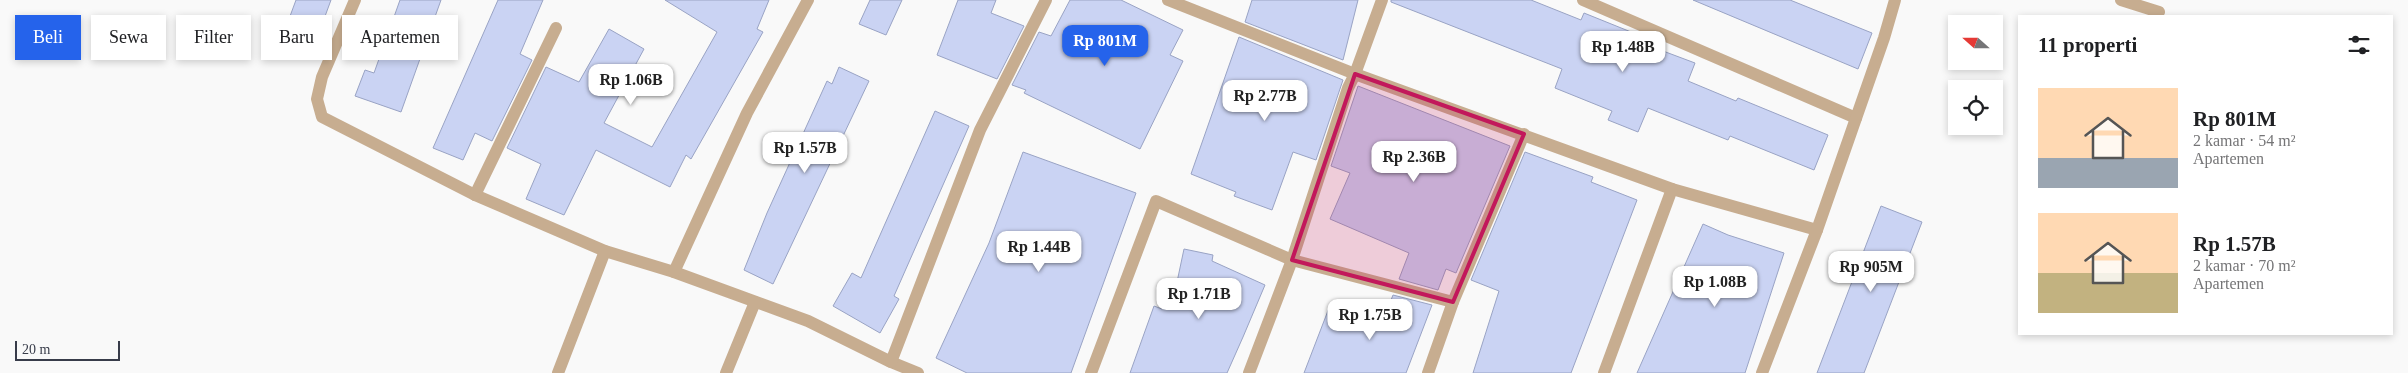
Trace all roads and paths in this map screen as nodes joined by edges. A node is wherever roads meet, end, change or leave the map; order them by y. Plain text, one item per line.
1 (355, 0) edge
2 (808, 0) edge
3 (1046, 0) edge
4 (1168, 0) edge
5 (1382, 0) edge
6 (1583, 0) edge
7 (1895, 0) edge
8 (2121, 0) edge
9 (2159, 12) dead end
10 (556, 28) dead end
11 (1355, 74) junction
12 (1856, 118) junction
13 (1524, 134) junction
14 (1672, 189) junction
15 (475, 195) junction
16 (1817, 230) junction
17 (605, 251) junction
18 (1292, 260) junction
19 (674, 272) junction
20 (755, 302) junction
21 (1453, 302) junction
22 (890, 362) junction
23 (558, 373) edge
24 (726, 373) edge
25 (918, 373) edge
26 (1091, 373) edge
27 (1249, 373) edge
28 (1428, 373) edge
29 (1604, 373) edge
30 (1762, 373) edge

1 - 15 street
2 - 19 street
3 - 22 street
4 - 11 street
5 - 11 street
6 - 12 street
7 - 12 street
8 - 9 street
10 - 15 street
11 - 13 street
11 - 18 street
12 - 16 street
13 - 14 street
13 - 21 street
14 - 16 street
14 - 29 street
15 - 17 street
16 - 30 street
17 - 19 street
17 - 23 street
18 - 21 street
18 - 26 street
18 - 27 street
19 - 20 street
20 - 22 street
20 - 24 street
21 - 28 street
22 - 25 street

